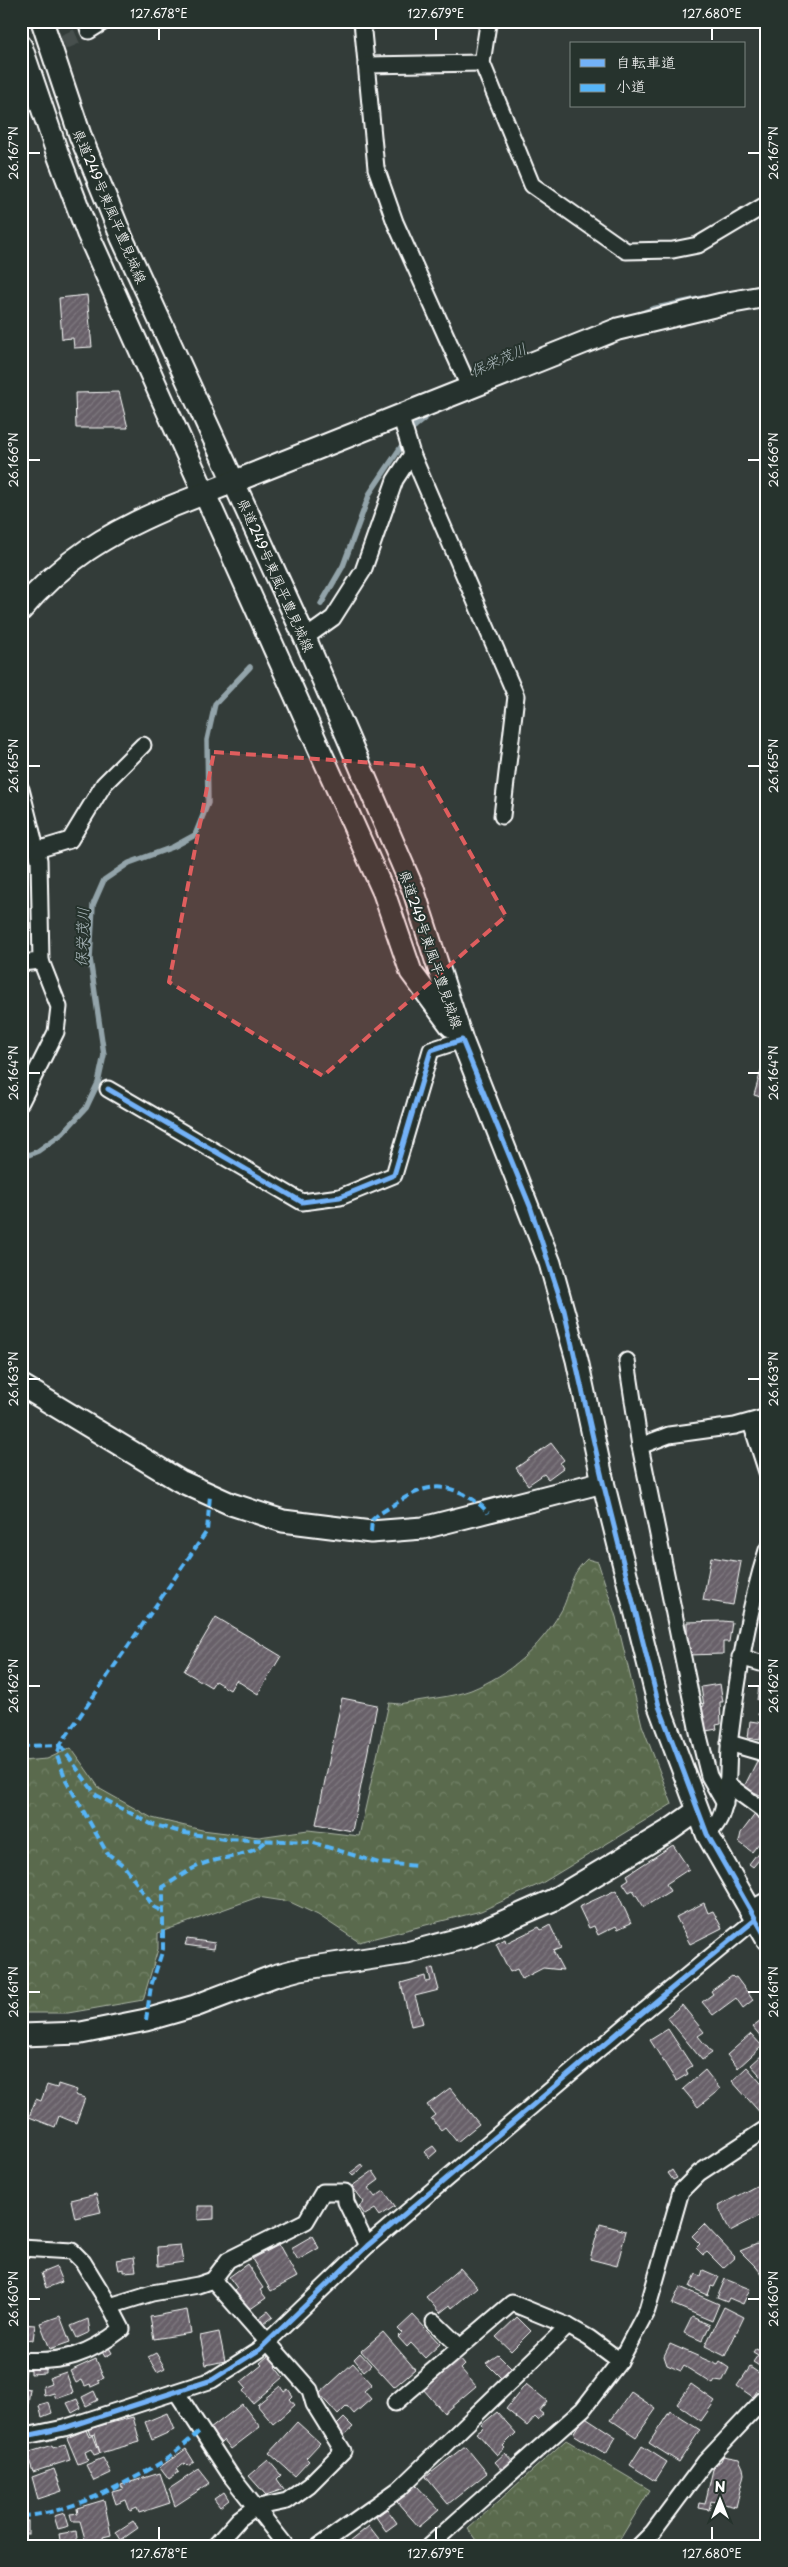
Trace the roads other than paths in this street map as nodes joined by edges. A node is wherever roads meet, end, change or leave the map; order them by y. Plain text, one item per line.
1 (42, 21) edge
2 (86, 21) tunnel mouth
3 (105, 21) edge
4 (362, 21) edge
5 (492, 21) edge
6 (21, 46) edge
7 (482, 63) junction
8 (366, 66) junction
9 (767, 204) edge
10 (767, 296) edge
11 (469, 387) junction
12 (400, 415) junction
13 (412, 454) junction
14 (234, 481) junction
15 (204, 493) junction
16 (25, 602) edge
17 (305, 638) junction
18 (144, 745) dead end
19 (21, 789) edge
20 (502, 816) dead end
21 (37, 850) junction
22 (41, 961) junction
23 (21, 963) edge
24 (462, 1040) junction
25 (108, 1089) dead end
26 (21, 1102) edge
27 (627, 1361) dead end
28 (21, 1385) edge
29 (767, 1417) edge
30 (751, 1423) junction
31 (640, 1446) junction
32 (767, 1472) edge
33 (603, 1482) junction
34 (767, 1550) edge
35 (760, 1596) edge
36 (740, 1657) junction
37 (767, 1665) edge
38 (729, 1743) junction
39 (767, 1754) edge
40 (726, 1783) junction
41 (725, 1804) junction
42 (697, 1810) junction
43 (767, 1813) edge
44 (707, 1834) junction
45 (757, 1910) edge
46 (767, 1939) edge
47 (21, 2034) edge
48 (767, 2128) edge
49 (367, 2246) junction
50 (21, 2248) edge
51 (213, 2280) junction
52 (110, 2306) junction
53 (434, 2322) dead end
54 (568, 2326) junction
55 (267, 2341) junction
56 (460, 2347) junction
57 (21, 2360) edge
58 (620, 2361) junction
59 (177, 2393) junction
60 (767, 2396) edge
61 (395, 2403) dead end
62 (21, 2437) edge
63 (254, 2508) junction
64 (215, 2546) edge
65 (286, 2546) edge
66 (319, 2546) edge
67 (429, 2546) edge
68 (639, 2546) edge

1 - 14 street, 県道249号東風平豊見城線
2 - 3 street
4 - 8 street
5 - 7 street
6 - 15 street, 県道249号東風平豊見城線
7 - 8 street
7 - 9 street
8 - 11 street
10 - 11 street
11 - 12 street
12 - 13 street
12 - 14 street
13 - 17 street
13 - 20 street
14 - 15 street
14 - 17 street, 県道249号東風平豊見城線
15 - 16 street
15 - 24 street, 県道249号東風平豊見城線
17 - 24 street, 県道249号東風平豊見城線
18 - 21 street
19 - 21 street
21 - 22 street
22 - 23 street
22 - 26 street
24 - 25 street
24 - 33 street
27 - 31 street
28 - 33 street
29 - 30 street
30 - 31 street
30 - 32 street
31 - 41 street
33 - 42 street
34 - 35 street
35 - 36 street
36 - 37 street
36 - 38 street
38 - 39 street
38 - 40 street
40 - 41 street
40 - 43 street
41 - 44 street
42 - 44 street
42 - 47 street
44 - 45 street
45 - 46 street
45 - 49 street
48 - 58 street
49 - 51 street
49 - 55 street
50 - 52 street
51 - 52 street
51 - 55 street
52 - 57 street
53 - 56 street
54 - 56 street
54 - 58 street
54 - 66 street
55 - 59 street
55 - 63 street
56 - 61 street
58 - 67 street
59 - 62 street
59 - 63 street
60 - 68 street
63 - 64 street
63 - 65 street

